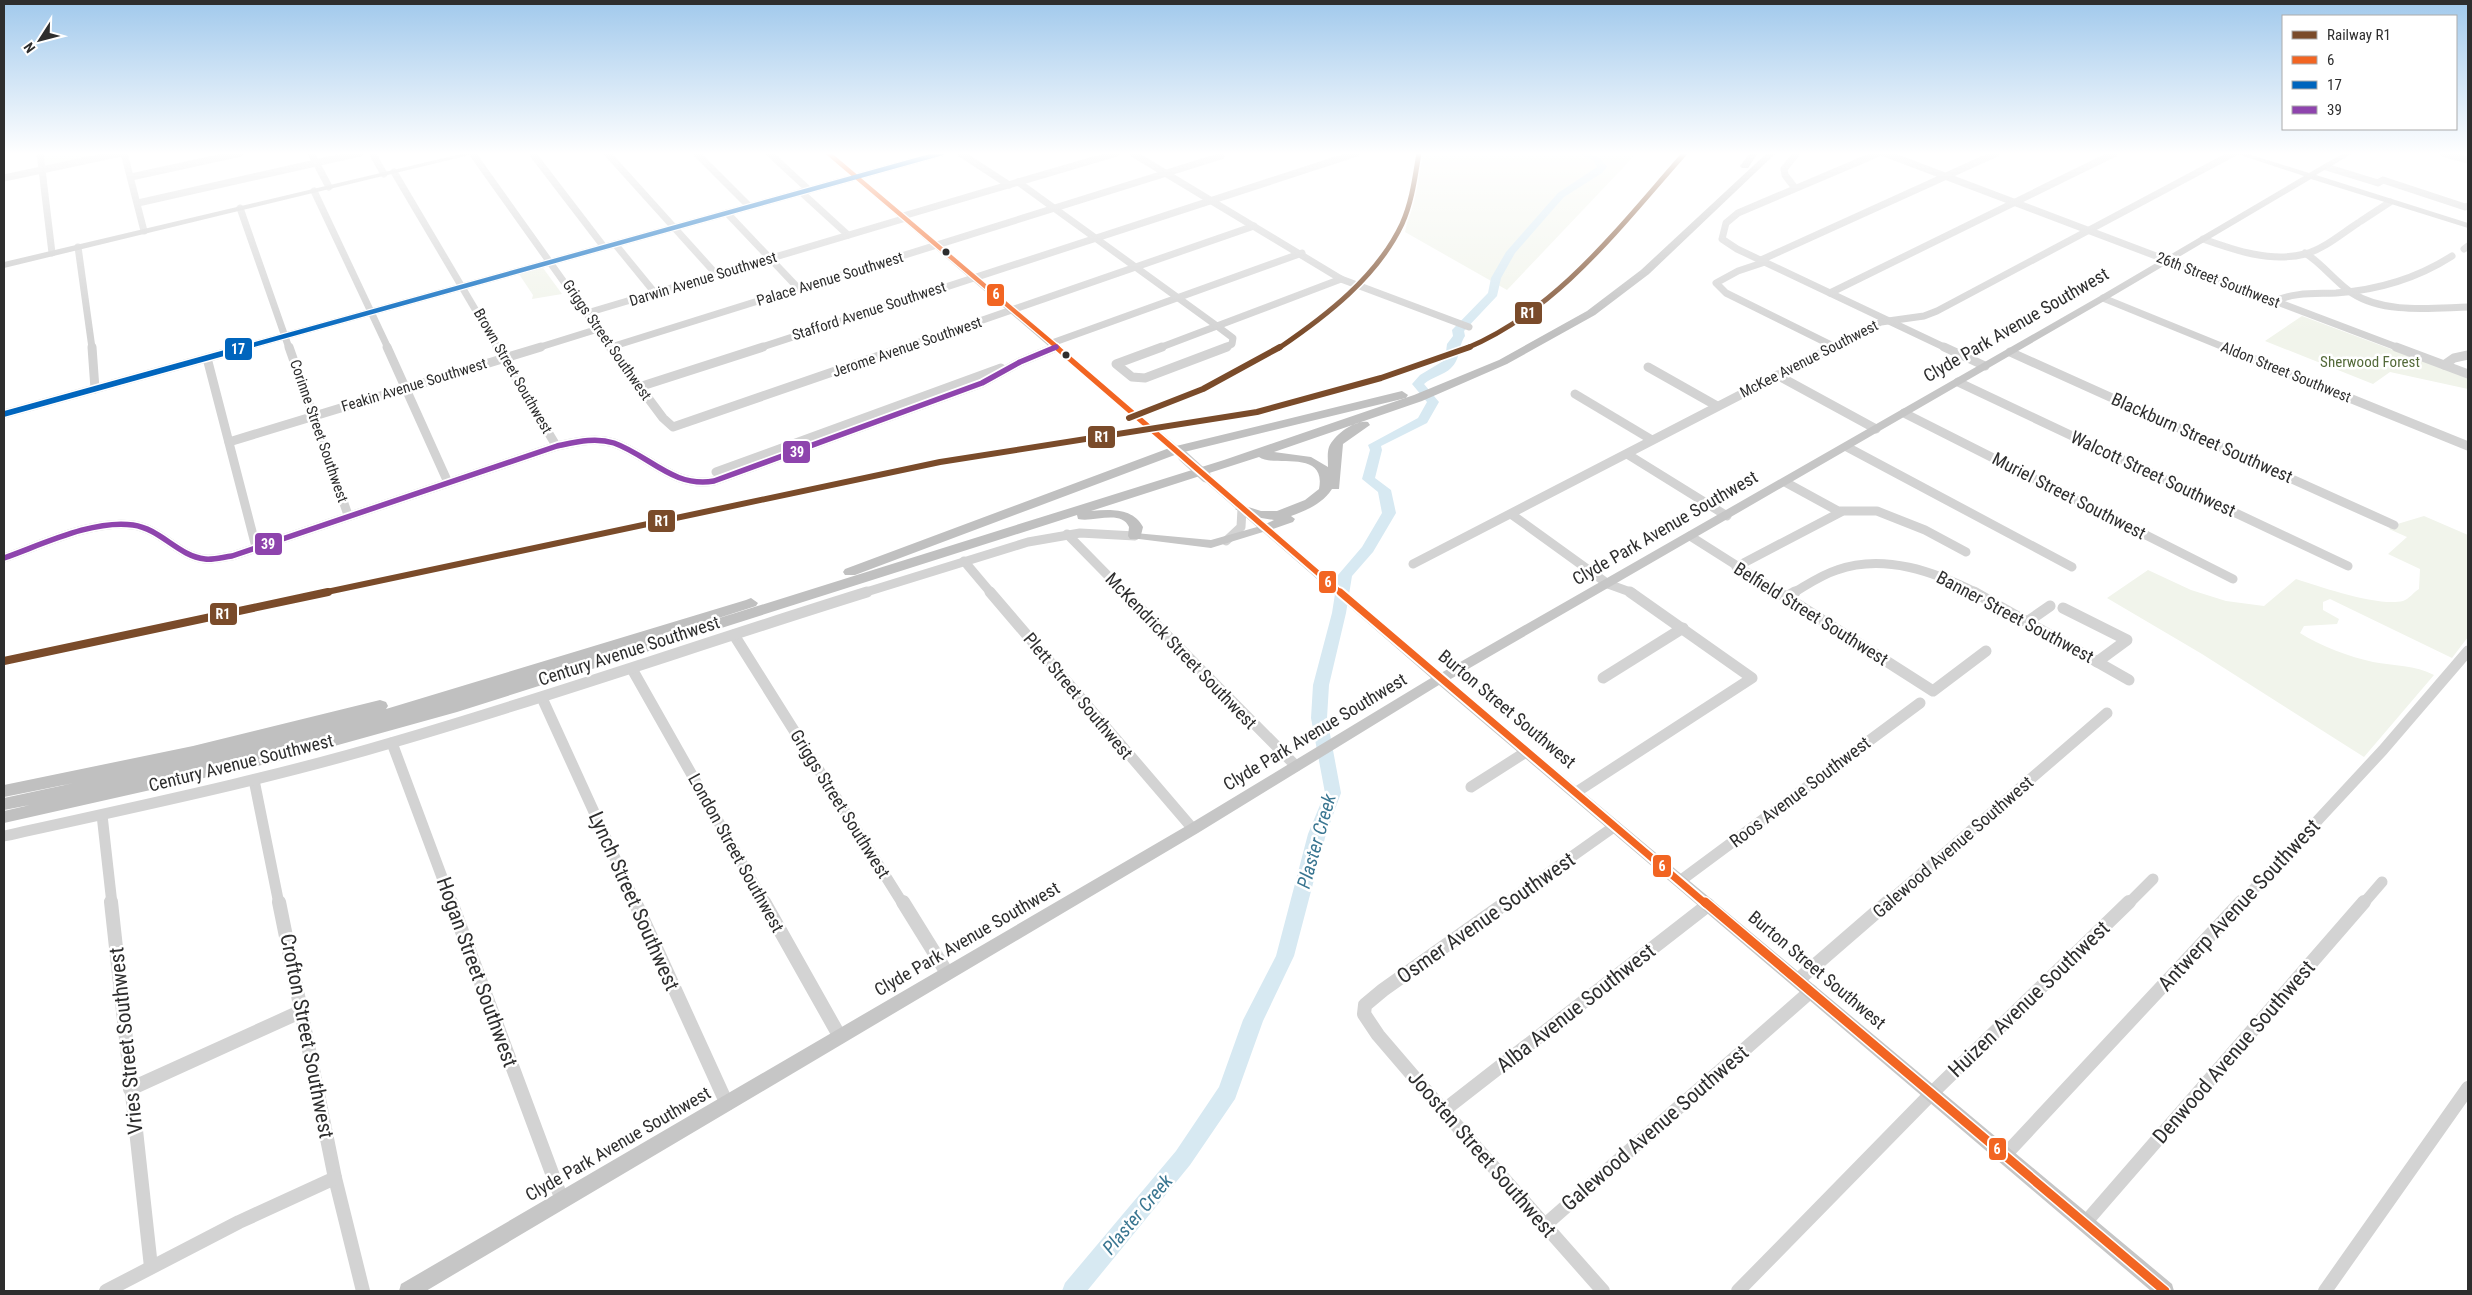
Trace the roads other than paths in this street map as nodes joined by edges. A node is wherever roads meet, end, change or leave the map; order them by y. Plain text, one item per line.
1 (47, 213) edge
2 (140, 213) edge
3 (217, 213) edge
4 (242, 213) edge
5 (325, 213) edge
6 (419, 213) edge
7 (516, 213) edge
8 (578, 213) edge
9 (661, 213) edge
10 (725, 213) edge
11 (727, 213) edge
12 (824, 213) edge
13 (900, 213) edge
14 (916, 213) edge
15 (1041, 213) edge
16 (1061, 213) edge
17 (1167, 213) edge
18 (1232, 213) edge
19 (1694, 213) edge
20 (1705, 213) edge
21 (1737, 213) edge
22 (1867, 213) edge
23 (1991, 213) edge
24 (2043, 213) edge
25 (2121, 213) edge
26 (2246, 213) edge
27 (2373, 213) edge
28 (2427, 213) edge
29 (904, 217) junction
30 (1254, 226) junction
31 (2468, 226) edge
32 (674, 228) junction
33 (144, 231) junction
34 (2088, 231) junction
35 (848, 235) junction
36 (1095, 237) junction
37 (2203, 239) junction
38 (615, 244) junction
39 (938, 245) junction
40 (78, 247) junction
41 (604, 247) junction
42 (52, 253) junction
43 (2305, 253) junction
44 (1302, 254) junction
45 (2452, 256) dead end
46 (770, 259) junction
47 (1763, 261) junction
48 (2166, 261) junction
49 (551, 262) junction
50 (4, 265) edge
51 (1136, 267) junction
52 (716, 274) junction
53 (974, 276) junction
54 (1341, 279) junction
55 (463, 286) junction
56 (799, 289) junction
57 (2349, 291) junction
58 (654, 293) junction
59 (1830, 293) junction
60 (1177, 298) junction
61 (2103, 298) junction
62 (2275, 302) junction
63 (2468, 307) edge
64 (1014, 310) junction
65 (372, 312) junction
66 (587, 313) junction
67 (1888, 321) junction
68 (1216, 325) junction
69 (1469, 328) dead end
70 (598, 329) junction
71 (1552, 332) junction
72 (286, 336) junction
73 (1054, 345) junction
74 (1833, 346) junction
75 (611, 347) junction
76 (2010, 352) junction
77 (2468, 355) edge
78 (506, 357) junction
79 (208, 358) junction
80 (1020, 362) junction
81 (2444, 365) junction
82 (1985, 366) junction
83 (1648, 367) dead end
84 (2468, 374) edge
85 (1777, 375) junction
86 (1958, 382) junction
87 (639, 387) junction
88 (406, 388) junction
89 (95, 389) junction
90 (1575, 394) dead end
91 (1406, 397) junction
92 (1717, 406) junction
93 (1904, 413) junction
94 (4, 414) edge
95 (313, 417) junction
96 (673, 427) joint
97 (1876, 429) junction
98 (1652, 440) junction
99 (229, 442) junction
100 (554, 442) dead end
101 (1847, 446) junction
102 (2468, 446) edge
103 (1175, 449) junction
104 (1627, 454) junction
105 (1229, 463) junction
106 (716, 472) dead end
107 (446, 478) dead end
108 (1785, 482) junction
109 (1242, 509) junction
110 (347, 512) dead end
111 (1841, 512) junction
112 (1511, 514) junction
113 (1727, 516) junction
114 (2394, 525) dead end
115 (1264, 528) junction
116 (1067, 534) junction
117 (1135, 536) junction
118 (1690, 536) junction
119 (1226, 542) junction
120 (255, 543) dead end
121 (973, 543) junction
122 (1966, 552) dead end
123 (4, 558) edge
124 (964, 561) junction
125 (1413, 564) dead end
126 (2348, 566) dead end
127 (1736, 567) junction
128 (2072, 567) dead end
129 (850, 572) junction
130 (2233, 579) dead end
131 (1608, 584) junction
132 (1785, 598) junction
133 (2050, 606) dead end
134 (2064, 608) dead end
135 (2027, 622) junction
136 (1683, 628) junction
137 (734, 635) junction
138 (1986, 651) dead end
139 (2468, 651) edge
140 (2097, 662) junction
141 (632, 669) junction
142 (533, 672) junction
143 (1602, 678) dead end
144 (1440, 679) junction
145 (2128, 680) dead end
146 (542, 698) junction
147 (1920, 703) dead end
148 (2107, 713) dead end
149 (392, 743) junction
150 (1526, 752) junction
151 (1301, 764) junction
152 (254, 780) junction
153 (1471, 787) dead end
154 (4, 792) edge
155 (1575, 793) junction
156 (4, 804) edge
157 (102, 815) junction
158 (4, 816) edge
159 (1615, 826) junction
160 (1193, 829) junction
161 (4, 836) edge
162 (2153, 879) dead end
163 (1680, 881) junction
164 (2382, 882) dead end
165 (1708, 905) junction
166 (947, 973) junction
167 (1804, 986) junction
168 (302, 1011) junction
169 (1364, 1014) joint
170 (840, 1036) junction
171 (2468, 1088) edge
172 (130, 1090) junction
173 (1932, 1093) junction
174 (726, 1104) junction
175 (1444, 1111) junction
176 (2005, 1155) junction
177 (335, 1178) junction
178 (562, 1200) junction
179 (2085, 1223) junction
180 (1545, 1225) junction
181 (151, 1267) junction
182 (106, 1291) edge
183 (363, 1291) edge
184 (408, 1291) edge
185 (1603, 1291) edge
186 (1738, 1291) edge
187 (2165, 1291) edge
188 (2325, 1291) edge

1 - 42 street
2 - 33 street
3 - 33 main road
4 - 72 street, Corinne Street Southwest
5 - 65 street
6 - 55 street, Brown Street Southwest
7 - 49 street, Griggs Street Southwest
8 - 41 street
9 - 32 street
10 - 32 street
11 - 46 street
12 - 35 street
13 - 29 main road, Burton Street Southwest
14 - 29 street, Darwin Avenue Southwest
15 - 39 street, Palace Avenue Southwest
16 - 36 street
17 - 36 street, Stafford Avenue Southwest
18 - 30 street
19 - 71 highway
20 - 71 highway
21 - 47 street
22 - 47 street
23 - 59 street
24 - 34 street, 26th Street Southwest
25 - 34 street, McKee Avenue Southwest
26 - 37 main road, Clyde Park Avenue Southwest
27 - 43 street
28 - 31 main road
29 - 35 street, Darwin Avenue Southwest
29 - 39 main road, Burton Street Southwest
30 - 44 street
30 - 51 street, Jerome Avenue Southwest
32 - 38 street
32 - 52 street
33 - 40 main road
34 - 48 street, 26th Street Southwest
34 - 67 street, McKee Avenue Southwest
35 - 46 street, Darwin Avenue Southwest
36 - 51 street
36 - 53 street, Stafford Avenue Southwest
37 - 43 street
37 - 48 main road, Clyde Park Avenue Southwest
38 - 41 street
38 - 58 street
39 - 53 main road, Burton Street Southwest
39 - 56 street, Palace Avenue Southwest
40 - 42 main road
40 - 89 street
41 - 49 street
42 - 50 main road
43 - 57 street
44 - 54 street
44 - 60 street
45 - 57 street
46 - 52 street, Darwin Avenue Southwest
46 - 56 street
47 - 59 street
47 - 74 street
48 - 61 main road, Clyde Park Avenue Southwest
48 - 62 street, 26th Street Southwest
49 - 55 street
49 - 66 street, Griggs Street Southwest
51 - 60 street
51 - 64 street, Jerome Avenue Southwest
52 - 58 street, Darwin Avenue Southwest
53 - 64 main road, Burton Street Southwest
53 - 87 street, Stafford Avenue Southwest
54 - 68 street
54 - 69 street
55 - 65 street
55 - 78 street, Brown Street Southwest
56 - 75 street, Palace Avenue Southwest
57 - 62 street
57 - 63 street
58 - 66 street, Darwin Avenue Southwest
59 - 67 street
60 - 68 street
60 - 73 street
61 - 76 main road, Clyde Park Avenue Southwest
61 - 102 street, Aldon Street Southwest
62 - 81 street, 26th Street Southwest
64 - 73 main road, Burton Street Southwest
64 - 96 street, Jerome Avenue Southwest
65 - 72 street
65 - 88 street
66 - 70 street, Griggs Street Southwest
67 - 74 street, McKee Avenue Southwest
67 - 82 street
68 - 68 street
70 - 75 street, Griggs Street Southwest
70 - 78 street, Feakin Avenue Southwest
71 - 91 highway
72 - 79 street
72 - 95 street, Corinne Street Southwest
73 - 80 street
73 - 103 main road, Burton Street Southwest
74 - 85 street, McKee Avenue Southwest
75 - 87 street, Griggs Street Southwest
76 - 82 main road, Clyde Park Avenue Southwest
76 - 114 street, Blackburn Street Southwest
77 - 81 street
78 - 88 street, Feakin Avenue Southwest
78 - 100 street, Brown Street Southwest
79 - 89 street
79 - 99 street
80 - 106 street
80 - 123 street
81 - 84 street, 26th Street Southwest
82 - 86 main road, Clyde Park Avenue Southwest
83 - 92 street
85 - 92 street, McKee Avenue Southwest
85 - 97 street
86 - 93 main road, Clyde Park Avenue Southwest
86 - 126 street, Walcott Street Southwest
87 - 96 street, Griggs Street Southwest
88 - 95 street, Feakin Avenue Southwest
88 - 107 street
89 - 94 street
90 - 98 street
91 - 103 highway
91 - 105 highway
91 - 115 highway
91 - 129 highway
92 - 98 street, McKee Avenue Southwest
93 - 97 main road, Clyde Park Avenue Southwest
93 - 130 street, Muriel Street Southwest
95 - 99 street, Feakin Avenue Southwest
95 - 110 street, Corinne Street Southwest
97 - 101 main road, Clyde Park Avenue Southwest
98 - 104 street, McKee Avenue Southwest
99 - 120 street
101 - 108 main road, Clyde Park Avenue Southwest
101 - 128 street
103 - 109 main road, Burton Street Southwest, bridge
103 - 129 highway
104 - 112 street, McKee Avenue Southwest
104 - 113 street
105 - 109 highway
105 - 121 highway
108 - 111 street
108 - 113 main road, Clyde Park Avenue Southwest
109 - 115 main road, Burton Street Southwest
109 - 119 street
111 - 122 street
111 - 127 street
112 - 125 street, McKee Avenue Southwest
112 - 131 street
113 - 118 main road, Clyde Park Avenue Southwest
115 - 119 main road, Century Avenue Southwest
115 - 144 main road, Burton Street Southwest
116 - 117 street, Century Avenue Southwest
116 - 124 street, Century Avenue Southwest
116 - 151 street, McKendrick Street Southwest
117 - 119 main road, Century Avenue Southwest
117 - 121 highway
118 - 127 street, Belfield Street Southwest
118 - 131 main road, Clyde Park Avenue Southwest
121 - 158 highway
124 - 137 street, Century Avenue Southwest
124 - 160 street, Plett Street Southwest
127 - 132 street, Belfield Street Southwest
129 - 142 highway
131 - 136 street
131 - 144 main road, Clyde Park Avenue Southwest
132 - 135 street, Banner Street Southwest
132 - 138 street, Belfield Street Southwest
133 - 135 street
134 - 140 street
135 - 140 street, Banner Street Southwest
136 - 143 street
136 - 155 street
137 - 141 street, Century Avenue Southwest
137 - 166 street, Griggs Street Southwest
139 - 176 street, Antwerp Avenue Southwest
140 - 145 street, Banner Street Southwest
141 - 146 street, Century Avenue Southwest
141 - 170 street, London Street Southwest
142 - 154 highway
142 - 156 highway
144 - 150 main road, Burton Street Southwest
144 - 151 main road, Clyde Park Avenue Southwest
146 - 149 street, Century Avenue Southwest
146 - 174 street, Lynch Street Southwest
147 - 163 street, Roos Avenue Southwest
148 - 167 street, Galewood Avenue Southwest
149 - 152 street, Century Avenue Southwest
149 - 178 street, Hogan Street Southwest
150 - 153 street
150 - 155 main road, Burton Street Southwest
151 - 160 main road, Clyde Park Avenue Southwest
152 - 157 street, Century Avenue Southwest
152 - 168 street, Crofton Street Southwest
155 - 159 main road, Burton Street Southwest
157 - 161 street, Century Avenue Southwest
157 - 172 street, Vries Street Southwest
159 - 163 main road, Burton Street Southwest
159 - 169 street, Osmer Avenue Southwest
160 - 166 main road, Clyde Park Avenue Southwest
162 - 173 street, Huizen Avenue Southwest
163 - 165 main road, Burton Street Southwest
164 - 179 street, Denwood Avenue Southwest
165 - 167 main road, Burton Street Southwest
165 - 175 street, Alba Avenue Southwest
166 - 170 main road, Clyde Park Avenue Southwest
167 - 173 main road, Burton Street Southwest
167 - 180 street, Galewood Avenue Southwest
168 - 172 street
168 - 177 street, Crofton Street Southwest
169 - 175 street, Joosten Street Southwest
170 - 174 main road, Clyde Park Avenue Southwest
171 - 188 street
172 - 181 street, Vries Street Southwest
173 - 176 main road, Burton Street Southwest
173 - 186 street, Huizen Avenue Southwest
174 - 178 main road, Clyde Park Avenue Southwest
175 - 180 street, Joosten Street Southwest
176 - 179 main road, Burton Street Southwest
177 - 181 street
177 - 183 street, Crofton Street Southwest
178 - 184 main road, Clyde Park Avenue Southwest
179 - 187 main road, Burton Street Southwest
180 - 185 street, Joosten Street Southwest
181 - 182 street

